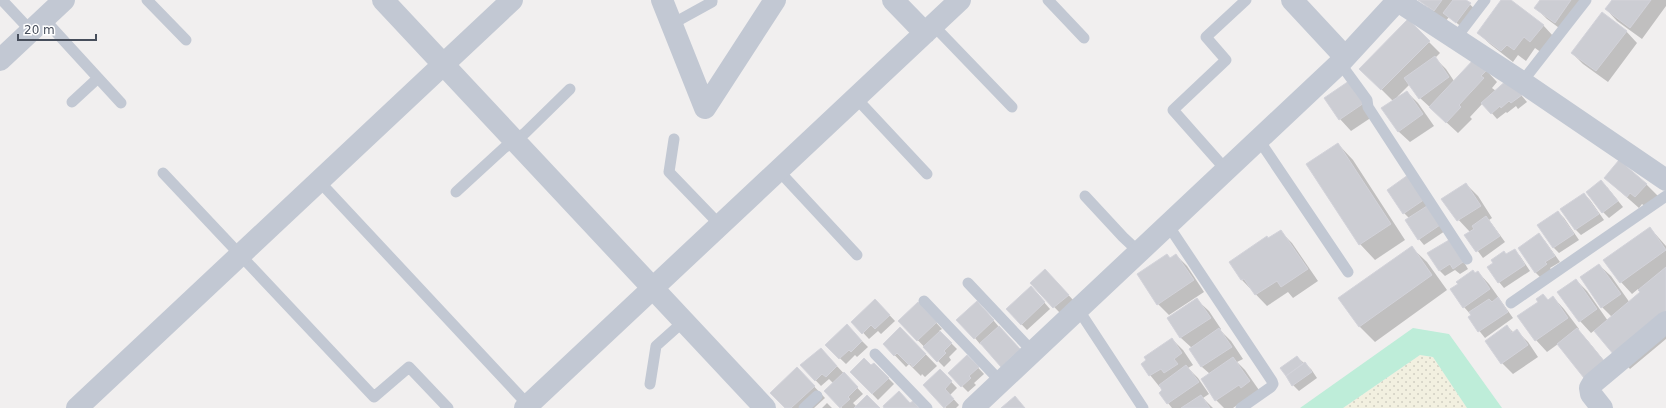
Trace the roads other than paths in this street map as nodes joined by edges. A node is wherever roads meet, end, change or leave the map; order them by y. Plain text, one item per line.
1 (2, 0) edge
2 (64, 0) edge
3 (147, 0) edge
4 (383, 0) edge
5 (512, 0) edge
6 (662, 0) edge
7 (712, 0) edge
8 (775, 0) edge
9 (893, 0) edge
10 (960, 0) edge
11 (1048, 0) edge
12 (1246, 0) edge
13 (1292, 0) edge
14 (1485, 0) edge
15 (1586, 0) edge
16 (1398, 1) edge
17 (672, 24) junction
18 (38, 25) junction
19 (929, 29) junction
20 (1084, 38) dead end
21 (1456, 38) junction
22 (186, 40) dead end
23 (0, 60) edge
24 (1343, 60) junction
25 (443, 64) junction
26 (98, 78) junction
27 (1522, 82) junction
28 (570, 89) dead end
29 (855, 97) junction
30 (72, 102) dead end
31 (121, 103) dead end
32 (1012, 107) dead end
33 (514, 140) junction
34 (674, 140) dead end
35 (1260, 140) junction
36 (778, 170) junction
37 (1227, 171) junction
38 (162, 173) dead end
39 (928, 174) dead end
40 (318, 180) junction
41 (1666, 180) edge
42 (456, 192) dead end
43 (1085, 196) dead end
44 (1666, 196) edge
45 (720, 225) junction
46 (1168, 225) junction
47 (1139, 252) junction
48 (240, 254) junction
49 (857, 255) dead end
50 (1467, 259) dead end
51 (1348, 272) dead end
52 (968, 283) dead end
53 (653, 287) junction
54 (924, 300) dead end
55 (1511, 303) dead end
56 (1078, 309) junction
57 (684, 321) junction
58 (1666, 322) edge
59 (1033, 352) junction
60 (876, 354) dead end
61 (1001, 382) junction
62 (650, 384) dead end
63 (817, 396) dead end
64 (80, 407) edge
65 (528, 407) edge
66 (448, 408) edge
67 (765, 408) edge
68 (804, 408) edge
69 (927, 408) edge
70 (973, 408) edge
71 (1143, 408) edge
72 (1241, 408) edge
73 (1602, 408) edge

1 - 18 lane
2 - 18 street
3 - 22 lane
4 - 25 street
5 - 25 street
6 - 17 street
7 - 17 lane
8 - 17 street
9 - 19 street
10 - 19 street
11 - 20 lane
12 - 37 lane
13 - 24 street
14 - 21 lane
15 - 27 lane
16 - 21 street
16 - 24 street
18 - 23 street
18 - 26 lane
19 - 29 street
19 - 32 lane
21 - 27 street
24 - 35 street
24 - 50 lane
25 - 33 street
25 - 40 street
26 - 30 lane
26 - 31 lane
27 - 41 street
28 - 33 lane
29 - 36 street
29 - 39 lane
33 - 42 lane
33 - 53 street
34 - 45 lane
35 - 37 street
35 - 51 lane
36 - 45 street
36 - 49 lane
37 - 46 street
38 - 48 lane
40 - 48 street
40 - 65 lane
43 - 47 lane
44 - 55 lane
45 - 53 street
46 - 47 street
46 - 72 lane
47 - 56 street
48 - 64 street
48 - 66 lane
52 - 59 lane
53 - 57 street
53 - 65 street
54 - 61 lane
56 - 59 street
56 - 71 lane
57 - 62 lane
57 - 67 street
58 - 73 street
59 - 61 street
60 - 69 lane
61 - 70 street
63 - 68 lane

